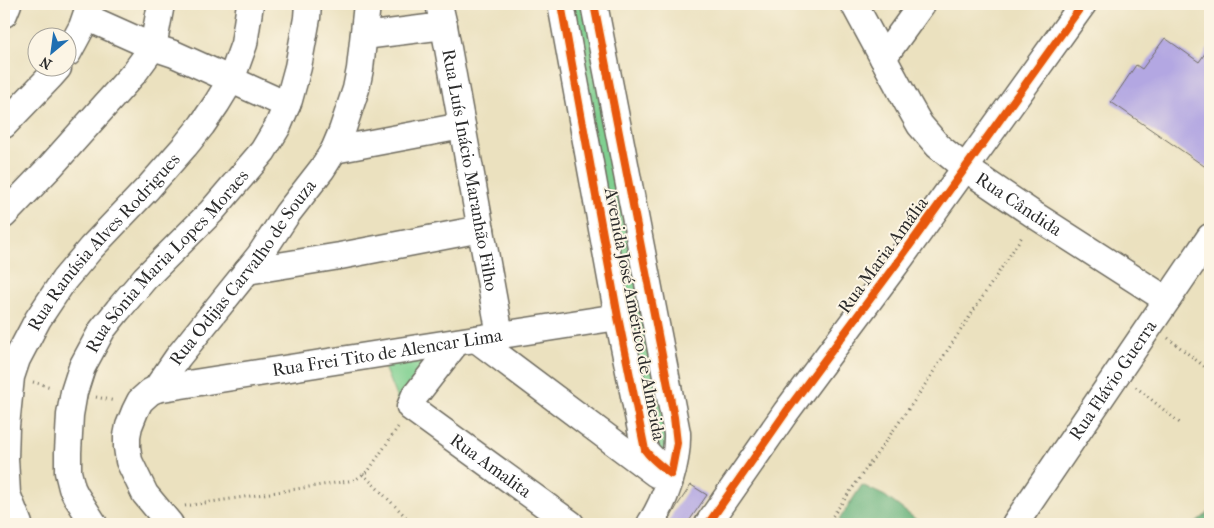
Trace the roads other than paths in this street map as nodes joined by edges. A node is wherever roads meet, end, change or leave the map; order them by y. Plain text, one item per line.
1 (8, 4) edge
2 (162, 4) edge
3 (250, 4) edge
4 (308, 4) edge
5 (367, 4) edge
6 (561, 4) edge
7 (594, 4) edge
8 (854, 4) edge
9 (922, 4) edge
10 (1083, 4) edge
11 (88, 10) edge
12 (4, 14) edge
13 (441, 15) edge
14 (78, 34) edge
15 (364, 36) junction
16 (153, 47) junction
17 (884, 58) junction
18 (49, 78) edge
19 (231, 80) junction
20 (287, 105) junction
21 (4, 125) edge
22 (462, 126) junction
23 (334, 150) junction
24 (965, 168) junction
25 (4, 215) edge
26 (481, 228) junction
27 (1210, 237) edge
28 (247, 271) junction
29 (1167, 300) junction
30 (618, 318) junction
31 (478, 339) junction
32 (156, 389) junction
33 (670, 478) junction
34 (164, 517) edge
35 (19, 524) edge
36 (94, 524) edge
37 (571, 524) edge
38 (650, 524) edge
39 (708, 524) edge
40 (1015, 524) edge

1 - 12 street
2 - 16 street
3 - 19 street, Rua Ranúsia Alves Rodrigues
4 - 20 street, Rua Sônia Maria Lopes Moraes
5 - 15 street, Rua Odijas Carvalho de Souza
6 - 30 street, Avenida José Américo de Almeida
7 - 33 street, Avenida José Américo de Almeida
8 - 17 street, Rua Cândida
9 - 17 street
10 - 24 street, Rua Maria Amália
11 - 14 street
11 - 16 street
13 - 15 street
13 - 22 street, Rua Luís Inácio Maranhão Filho
15 - 23 street, Rua Odijas Carvalho de Souza
16 - 19 street
16 - 25 street
17 - 24 street, Rua Cândida
18 - 21 street
19 - 20 street
19 - 35 street, Rua Ranúsia Alves Rodrigues
20 - 36 street, Rua Sônia Maria Lopes Moraes
22 - 23 street
22 - 26 street, Rua Luís Inácio Maranhão Filho
23 - 28 street, Rua Odijas Carvalho de Souza
24 - 29 street, Rua Cândida
24 - 39 street, Rua Maria Amália
26 - 28 street
26 - 31 street, Rua Luís Inácio Maranhão Filho
27 - 29 street, Rua Flávio Guerra
28 - 32 street, Rua Odijas Carvalho de Souza
29 - 40 street, Rua Flávio Guerra
30 - 31 street, Rua Frei Tito de Alencar Lima
30 - 33 street, Avenida José Américo de Almeida
31 - 32 street, Rua Frei Tito de Alencar Lima
31 - 33 street
31 - 37 street, Rua Amalita
32 - 34 street, Rua Odijas Carvalho de Souza
33 - 38 street, Avenida José Américo de Almeida

